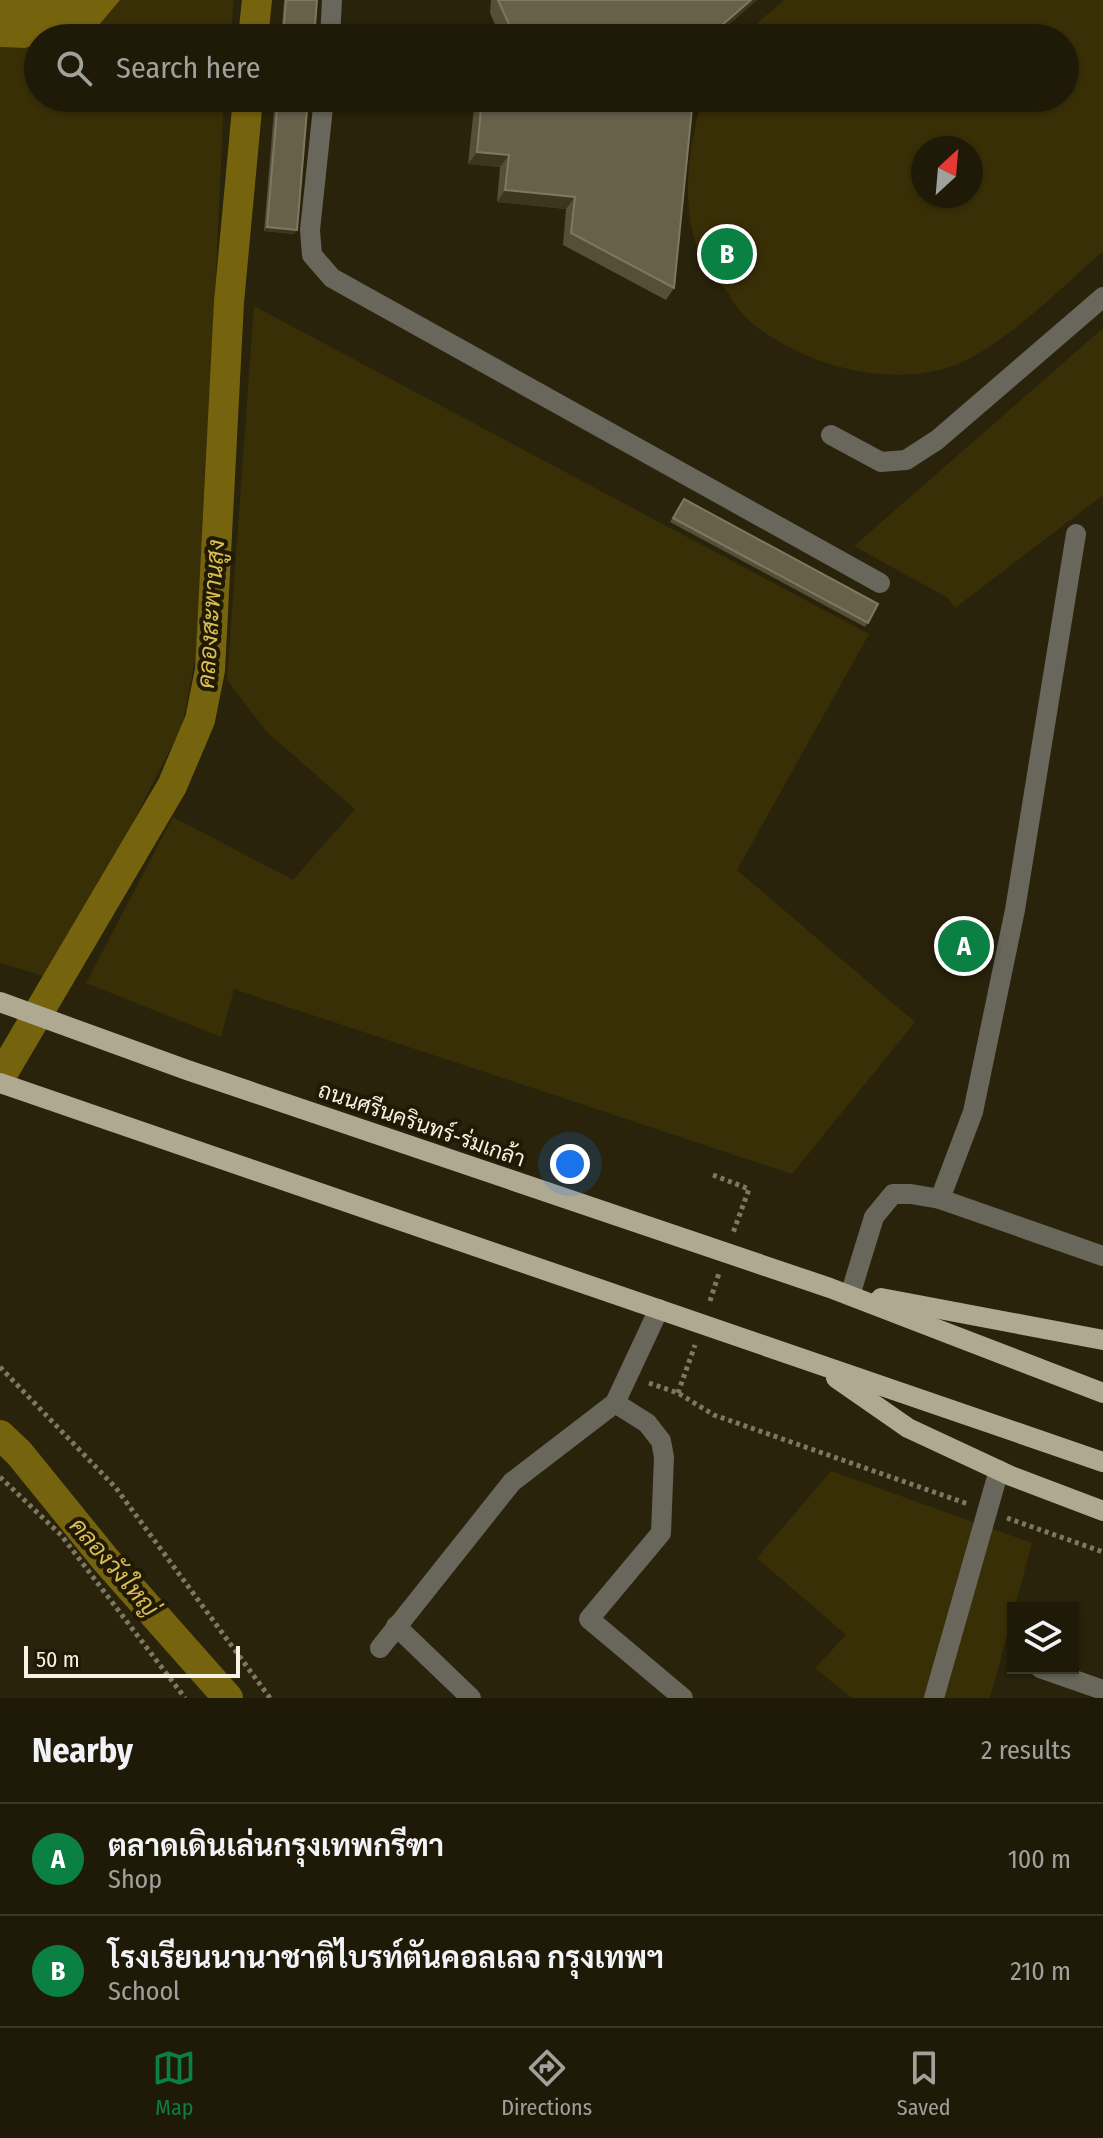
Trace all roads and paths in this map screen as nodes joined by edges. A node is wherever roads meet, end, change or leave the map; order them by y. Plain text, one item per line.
1 (332, 0) edge
2 (331, 24) edge
3 (323, 112) edge
4 (1103, 297) edge
5 (831, 435) dead end
6 (1076, 534) dead end
7 (880, 583) dead end
8 (0, 1002) edge
9 (0, 1083) edge
10 (713, 1175) dead end
11 (940, 1199) junction
12 (728, 1247) dead end
13 (1103, 1256) edge
14 (723, 1262) dead end
15 (840, 1290) junction
16 (708, 1305) dead end
17 (659, 1309) junction
18 (698, 1335) dead end
19 (1103, 1340) edge
20 (816, 1364) junction
21 (0, 1367) edge
22 (651, 1385) dead end
23 (678, 1393) junction
24 (1103, 1393) edge
25 (615, 1403) junction
26 (1103, 1462) edge
27 (999, 1470) junction
28 (0, 1477) edge
29 (969, 1505) dead end
30 (1103, 1511) edge
31 (999, 1515) dead end
32 (1103, 1552) edge
33 (396, 1626) junction
34 (380, 1648) dead end
35 (1057, 1674) edge
36 (1103, 1690) edge
37 (185, 1698) edge
38 (270, 1698) edge
39 (471, 1698) edge
40 (683, 1698) edge
41 (934, 1698) edge

1 - 2 street
3 - 7 street
4 - 5 street
6 - 11 street
8 - 15 main road, ถนนศรีนครินทร์-ร่มเกล้า
9 - 17 main road
10 - 12 path
11 - 13 street
11 - 15 street
14 - 16 path
15 - 19 main road, ถนนศรีนครินทร์-ร่มเกล้า
15 - 24 main road, ถนนศรีนครินทร์-ร่มเกล้า
17 - 20 main road
17 - 25 street
18 - 23 path
20 - 26 main road
20 - 27 main road
21 - 38 path
22 - 23 path
23 - 29 path
25 - 33 street
25 - 40 street
27 - 30 main road
27 - 41 street
28 - 37 path
31 - 32 path
33 - 34 street
33 - 39 street
35 - 36 street

